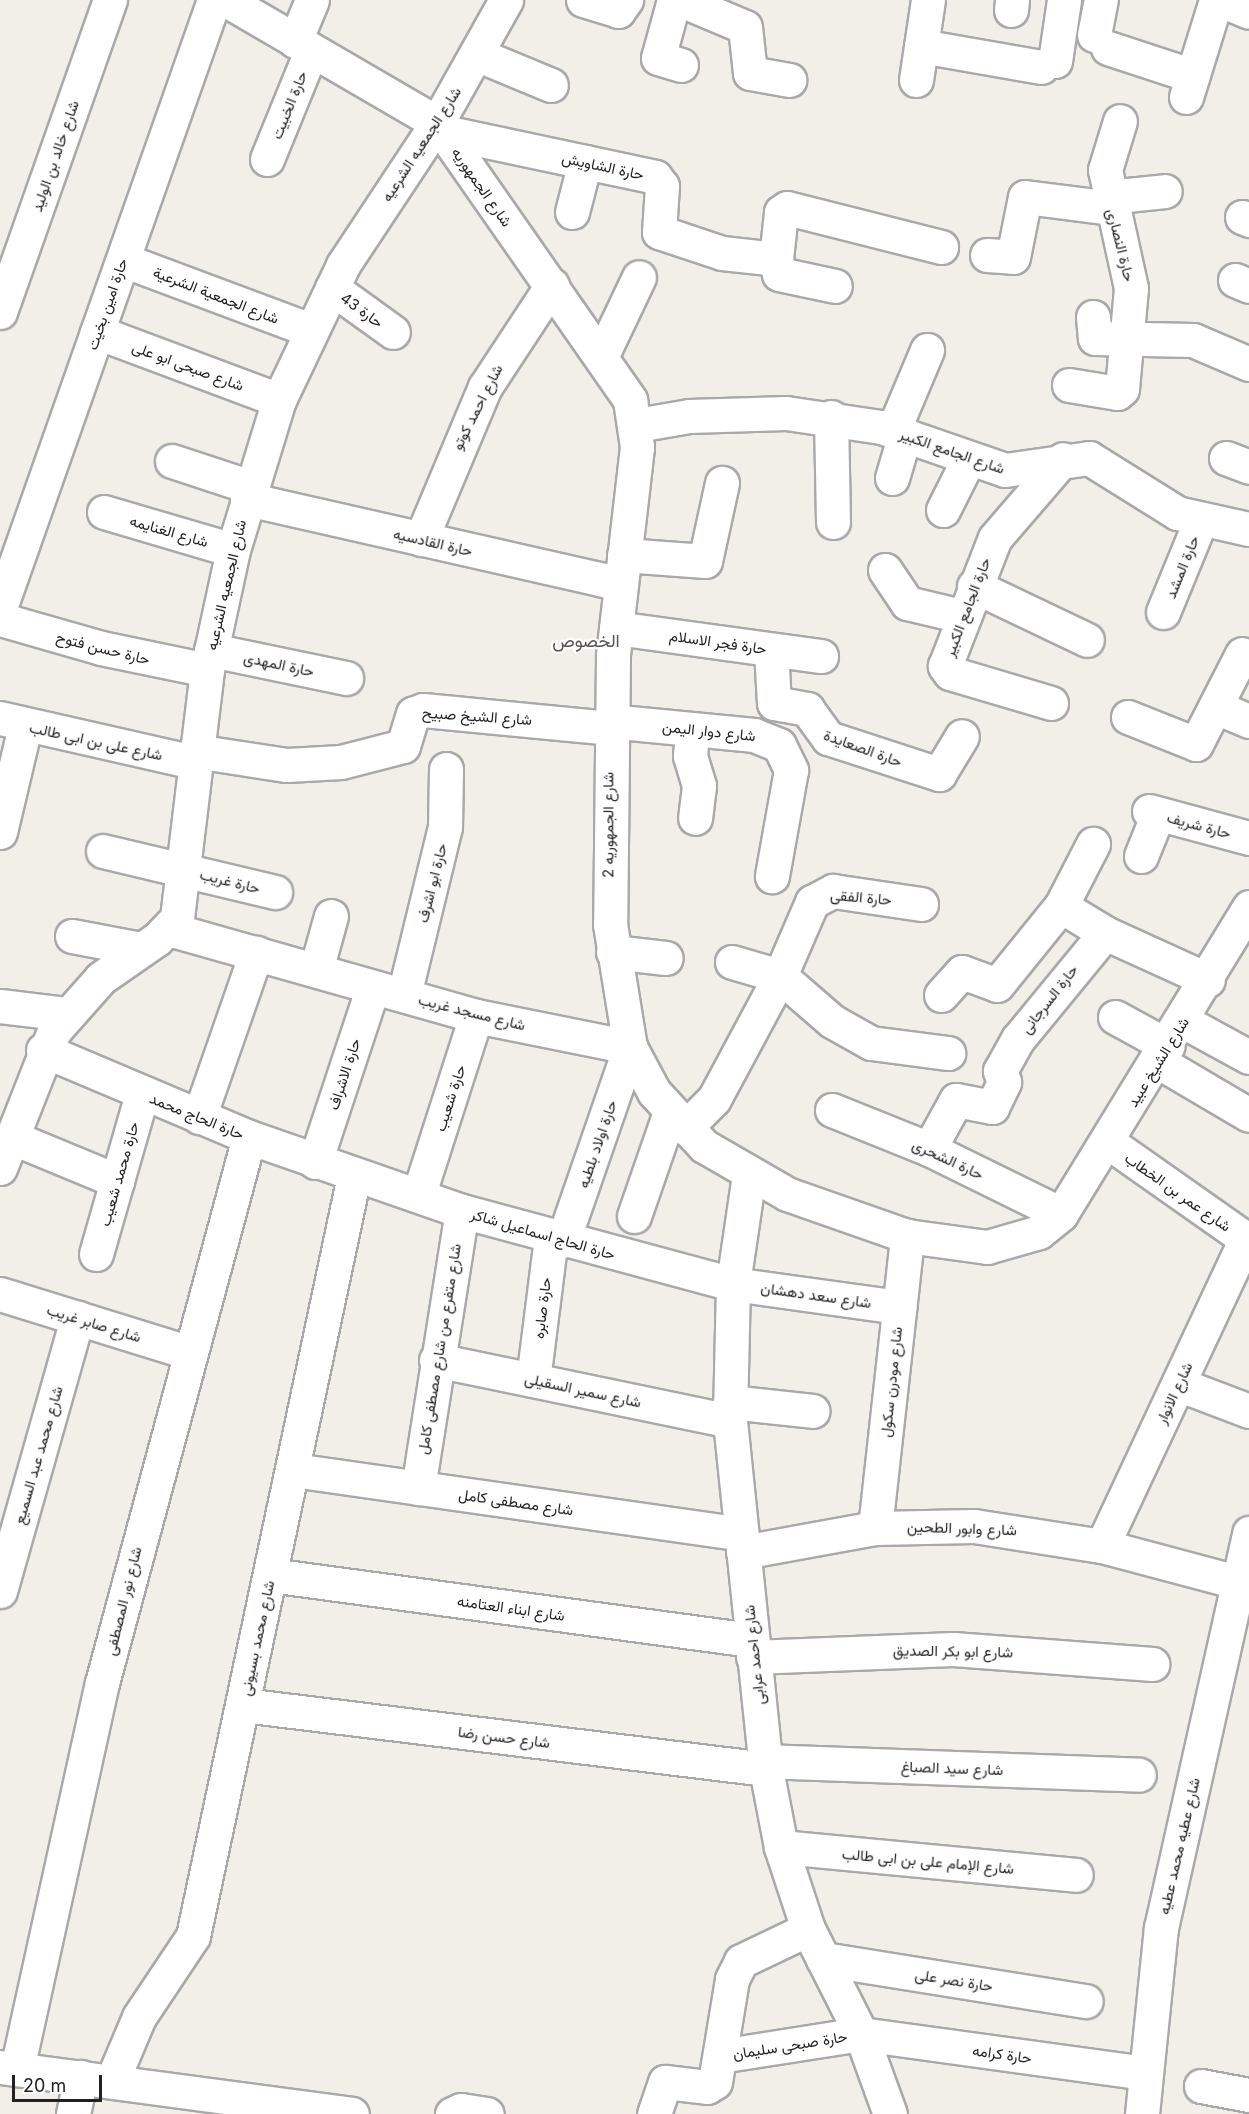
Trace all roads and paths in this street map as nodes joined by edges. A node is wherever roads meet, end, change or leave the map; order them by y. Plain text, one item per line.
1 (110, 0) edge
2 (214, 0) edge
3 (226, 0) edge
4 (312, 0) edge
5 (506, 0) edge
6 (583, 0) edge
7 (626, 0) edge
8 (674, 0) edge
9 (681, 0) edge
10 (928, 0) edge
11 (1064, 0) edge
12 (1101, 0) edge
13 (1230, 3) edge
14 (303, 46) junction
15 (921, 46) junction
16 (476, 54) junction
17 (681, 65) dead end
18 (789, 80) dead end
19 (916, 80) dead end
20 (551, 85) dead end
21 (1120, 121) dead end
22 (440, 128) junction
23 (267, 159) dead end
24 (585, 162) junction
25 (1165, 191) dead end
26 (1110, 202) junction
27 (572, 212) dead end
28 (942, 247) dead end
29 (987, 255) dead end
30 (776, 259) junction
31 (123, 260) junction
32 (639, 277) dead end
33 (552, 285) junction
34 (835, 286) dead end
35 (332, 288) junction
36 (0, 312) edge
37 (1093, 317) dead end
38 (310, 330) junction
39 (97, 332) junction
40 (393, 332) dead end
41 (1129, 341) junction
42 (927, 350) dead end
43 (602, 355) junction
44 (1249, 364) edge
45 (1069, 385) dead end
46 (279, 400) junction
47 (831, 417) junction
48 (637, 425) junction
49 (899, 432) junction
50 (969, 458) junction
51 (1063, 459) junction
52 (171, 461) dead end
53 (892, 477) dead end
54 (722, 483) dead end
55 (249, 493) junction
56 (942, 510) dead end
57 (104, 512) dead end
58 (833, 522) dead end
59 (1200, 522) junction
60 (1249, 528) edge
61 (421, 539) junction
62 (233, 550) junction
63 (622, 569) junction
64 (885, 570) dead end
65 (974, 586) junction
66 (0, 608) edge
67 (1163, 612) dead end
68 (961, 616) junction
69 (0, 619) edge
70 (616, 628) junction
71 (1087, 640) dead end
72 (771, 650) junction
73 (1242, 654) dead end
74 (821, 656) dead end
75 (209, 660) junction
76 (346, 678) dead end
77 (1051, 703) dead end
78 (1216, 707) junction
79 (1128, 717) dead end
80 (1249, 721) edge
81 (13, 722) edge
82 (609, 724) junction
83 (692, 729) junction
84 (962, 736) dead end
85 (194, 756) junction
86 (447, 769) dead end
87 (695, 818) dead end
88 (0, 832) edge
89 (1249, 838) edge
90 (1093, 844) dead end
91 (103, 851) dead end
92 (1141, 856) dead end
93 (184, 870) junction
94 (772, 876) dead end
95 (275, 891) dead end
96 (921, 904) dead end
97 (1061, 906) junction
98 (328, 915) dead end
99 (1244, 928) edge
100 (169, 929) junction
101 (1105, 933) junction
102 (72, 936) dead end
103 (141, 949) junction
104 (613, 952) junction
105 (256, 953) junction
106 (666, 958) dead end
107 (732, 962) dead end
108 (316, 970) junction
109 (780, 976) junction
110 (1208, 980) junction
111 (388, 991) junction
112 (941, 995) dead end
113 (0, 1006) edge
114 (66, 1014) junction
115 (476, 1016) junction
116 (1115, 1017) dead end
117 (1170, 1043) junction
118 (630, 1047) junction
119 (43, 1050) junction
120 (948, 1053) dead end
121 (1249, 1057) edge
122 (142, 1094) junction
123 (832, 1110) dead end
124 (1249, 1114) edge
125 (199, 1117) junction
126 (10, 1120) edge
127 (677, 1120) junction
128 (249, 1137) junction
129 (1108, 1142) junction
130 (929, 1149) junction
131 (315, 1162) junction
132 (0, 1168) edge
133 (749, 1175) junction
134 (354, 1176) junction
135 (117, 1181) junction
136 (423, 1181) dead end
137 (462, 1211) junction
138 (1061, 1214) junction
139 (634, 1216) dead end
140 (907, 1236) junction
141 (557, 1239) junction
142 (1247, 1240) edge
143 (96, 1254) dead end
144 (734, 1284) junction
145 (0, 1294) edge
146 (899, 1307) junction
147 (77, 1318) junction
148 (187, 1352) junction
149 (436, 1360) junction
150 (533, 1380) junction
151 (1178, 1384) junction
152 (730, 1411) junction
153 (813, 1411) dead end
154 (1249, 1411) edge
155 (293, 1470) junction
156 (417, 1488) junction
157 (875, 1528) junction
158 (1249, 1533) edge
159 (741, 1543) junction
160 (1102, 1546) junction
161 (270, 1575) junction
162 (1244, 1583) edge
163 (0, 1591) edge
164 (753, 1648) junction
165 (1152, 1664) dead end
166 (243, 1705) junction
167 (766, 1765) junction
168 (1139, 1775) dead end
169 (781, 1847) junction
170 (1076, 1875) dead end
171 (808, 1929) junction
172 (823, 1959) junction
173 (1086, 2001) dead end
174 (861, 2034) junction
175 (720, 2056) junction
176 (8, 2068) edge
177 (1144, 2073) junction
178 (97, 2079) junction
179 (1202, 2086) dead end
180 (1249, 2096) edge
181 (203, 2104) edge
182 (73, 2114) edge
183 (352, 2114) edge
184 (452, 2114) edge
185 (487, 2114) edge
186 (654, 2114) edge
187 (890, 2114) edge
188 (1142, 2114) edge

1 - 36 street, شارع خالد بن الوليد
2 - 31 street, حارة امين بخيت
3 - 14 street, شارع الجمهوريه
4 - 14 street
5 - 16 street, شارع الجمعيه الشرعيه
6 - 7 street
8 - 17 street
9 - 18 street
10 - 15 street
11 - 15 street
12 - 13 street
14 - 22 street, شارع الجمهوريه
14 - 23 street, حارة الخبيت
15 - 19 street
16 - 20 street
16 - 22 street, شارع الجمعيه الشرعيه
21 - 26 street, حارة النصارى
22 - 24 street, حارة الشاويش
22 - 33 street, شارع الجمهوريه
22 - 35 street, شارع الجمعيه الشرعيه
24 - 27 street
24 - 30 street, حارة الشاويش
25 - 26 street
26 - 29 street
26 - 41 street, حارة النصارى
28 - 30 street
30 - 34 street
31 - 38 street, شارع الجمعية الشرعية
31 - 39 street, حارة امين بخيت
32 - 43 street
33 - 43 street, شارع الجمهوريه
33 - 61 street, شارع احمد كوتو
35 - 38 street, شارع الجمعيه الشرعيه
35 - 40 street, حارة 43
37 - 41 street
38 - 46 street, شارع الجمعيه الشرعيه
39 - 46 street, شارع صبحى ابو على
39 - 66 street, حارة امين بخيت
41 - 44 street
41 - 45 street, حارة النصارى
42 - 49 street
43 - 48 street, شارع الجمهوريه
46 - 55 street, شارع الجمعيه الشرعيه
47 - 48 street, شارع الجامع الكبير
47 - 49 street, شارع الجامع الكبير
47 - 58 street
48 - 63 street, شارع الجمهوريه 2
49 - 50 street, شارع الجامع الكبير
49 - 53 street
50 - 51 street, شارع الجامع الكبير
50 - 56 street
51 - 59 street, شارع الجامع الكبير
51 - 65 street, حارة الجامع الكبير
52 - 55 street, حارة القادسيه
54 - 63 street
55 - 61 street, حارة القادسيه
55 - 62 street, شارع الجمعيه الشرعيه
57 - 62 street, شارع الغنايمه
59 - 60 street, شارع الجامع الكبير
59 - 67 street, حارة المشد
61 - 63 street, حارة القادسيه
62 - 75 street, شارع الجمعيه الشرعيه
63 - 70 street, شارع الجمهوريه 2
64 - 68 street
65 - 68 street, حارة الجامع الكبير
65 - 71 street
68 - 77 street, حارة الجامع الكبير
69 - 75 street, حارة حسن فتوح
70 - 72 street, حارة فجر الاسلام
70 - 82 street, شارع الجمهوريه 2
72 - 74 street, حارة فجر الاسلام
72 - 84 street, حارة الصعايدة
73 - 78 street
75 - 76 street, حارة المهدى
75 - 85 street, شارع الجمعيه الشرعيه
78 - 79 street
78 - 80 street
81 - 85 street, شارع على بن ابى طالب
81 - 88 street
82 - 83 street, شارع دوار اليمن
82 - 85 street, شارع الشيخ صبيح
82 - 104 street, شارع الجمهوريه 2
83 - 87 street
83 - 94 street, شارع دوار اليمن
85 - 93 street, شارع الجمعيه الشرعيه
86 - 111 street, حارة ابو اشرف
89 - 92 street, حارة شريف
90 - 97 street
91 - 93 street, حارة غريب
93 - 95 street, حارة غريب
93 - 100 street, شارع الجمعيه الشرعيه
96 - 109 street, حارة الفقى
97 - 101 street
97 - 112 street
98 - 108 street
99 - 110 street, شارع الشيخ عبيد
100 - 103 street
100 - 105 street, شارع مسجد غريب
101 - 110 street
101 - 130 street, حارة السرجانى
102 - 103 street
103 - 114 street
104 - 106 street
104 - 118 street, شارع الجمهوريه 2
105 - 108 street, شارع مسجد غريب
105 - 125 street
107 - 109 street
108 - 111 street, شارع مسجد غريب
109 - 120 street
109 - 127 street, حارة الفقى
110 - 117 street, شارع الشيخ عبيد
111 - 115 street, شارع مسجد غريب
111 - 131 street, حارة الاشراف
113 - 114 street
114 - 119 street
115 - 118 street, شارع مسجد غريب
115 - 136 street, حارة شعيب
116 - 117 street
117 - 121 street
117 - 124 street
117 - 129 street, شارع الشيخ عبيد
118 - 127 street, شارع الجمهوريه 2
118 - 141 street, حارة اولاد بلطيه
119 - 122 street, حارة الحاج محمد
119 - 126 street
122 - 125 street, حارة الحاج محمد
122 - 135 street, حارة محمد شعيب
123 - 130 street, حارة الشحرى
125 - 128 street, حارة الحاج محمد
126 - 132 street
126 - 135 street
127 - 133 street, شارع الجمهوريه 2
127 - 139 street
128 - 131 street, حارة الحاج محمد
128 - 148 street, شارع نور المصطفى
129 - 138 street, شارع الشيخ عبيد
129 - 142 street, شارع عمر بن الخطاب
130 - 138 street, حارة الشحرى
131 - 134 street, حارة الحاج محمد
133 - 140 street, شارع الجمهوريه 2
133 - 144 street, شارع احمد عرابى
134 - 137 street, حارة الحاج اسماعيل شاكر
134 - 155 street, شارع محمد بسيونى
135 - 143 street, حارة محمد شعيب
137 - 141 street, حارة الحاج اسماعيل شاكر
137 - 149 street, شارع متفرع من شارع مصطفى كامل
138 - 140 street, شارع الشيخ عبيد
140 - 146 street, شارع مودرن سكول
141 - 144 street, حارة الحاج اسماعيل شاكر
141 - 150 street, حارة صابره
142 - 151 street, شارع الانوار
144 - 146 street, شارع سعد دهشان
144 - 152 street, شارع احمد عرابى
145 - 147 street, شارع صابر غريب
146 - 157 street, شارع مودرن سكول
147 - 148 street, شارع صابر غريب
147 - 163 street, شارع محمد عبد السميع
148 - 176 street, شارع نور المصطفى
149 - 150 street, شارع سمير السقيلى
149 - 156 street, شارع متفرع من شارع مصطفى كامل
150 - 152 street, شارع سمير السقيلى
151 - 154 street
151 - 160 street, شارع الانوار
152 - 153 street, شارع سمير السقيلى
152 - 159 street, شارع احمد عرابى
155 - 156 street, شارع مصطفى كامل
155 - 161 street, شارع محمد بسيونى
156 - 159 street, شارع مصطفى كامل
157 - 159 street, شارع وابور الطحين
157 - 160 street, شارع وابور الطحين
158 - 162 street, شارع عطيه محمد عطيه
159 - 164 street, شارع احمد عرابى
160 - 162 street, شارع وابور الطحين
161 - 164 street, شارع ابناء العتامنه
161 - 166 street, شارع محمد بسيونى
162 - 177 street, شارع عطيه محمد عطيه
164 - 165 street, شارع ابو بكر الصديق
164 - 167 street, شارع احمد عرابى
166 - 167 street, شارع حسن رضا
166 - 178 street, شارع محمد بسيونى
167 - 168 street, شارع سيد الصباغ
167 - 169 street, شارع احمد عرابى
169 - 170 street, شارع الإمام على بن ابى طالب
169 - 171 street, شارع احمد عرابى
171 - 172 street, شارع احمد عرابى
171 - 175 street
172 - 173 street, حارة نصر على
172 - 174 street, شارع احمد عرابى
174 - 175 street, حارة صبحى سليمان
174 - 177 street, حارة كرامه
174 - 187 street, شارع احمد عرابى
175 - 186 street
176 - 178 street
177 - 188 street, شارع عطيه محمد عطيه
178 - 181 street
178 - 182 street, شارع محمد بسيونى
179 - 180 street
181 - 183 street
184 - 185 street

